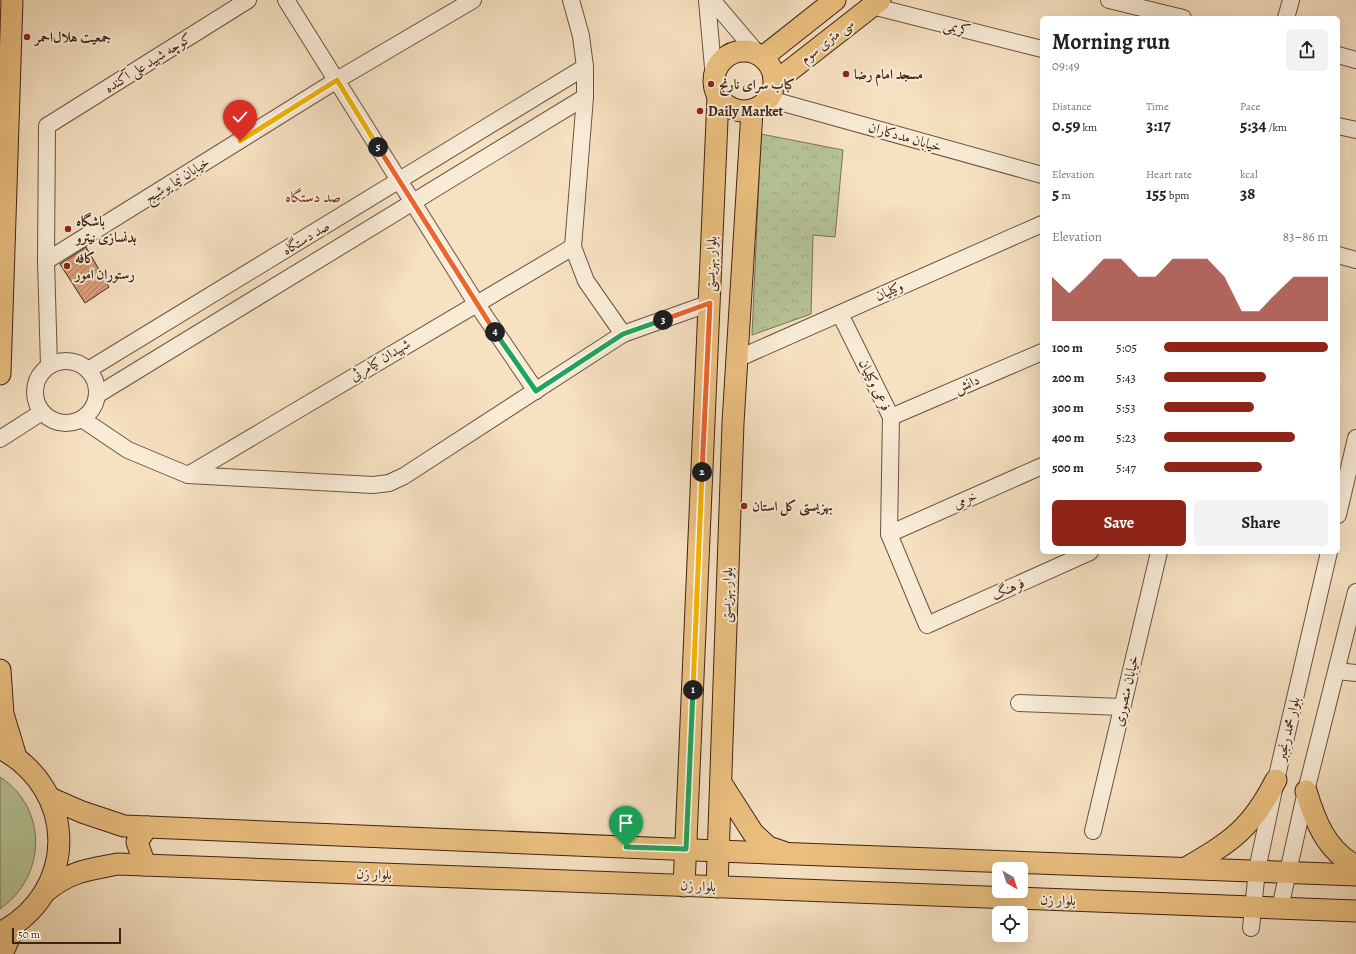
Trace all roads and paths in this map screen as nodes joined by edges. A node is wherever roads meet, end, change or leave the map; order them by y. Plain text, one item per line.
1 (12, 0) edge
2 (248, 0) edge
3 (286, 0) edge
4 (473, 0) edge
5 (571, 0) edge
6 (707, 0) edge
7 (712, 0) edge
8 (835, 0) edge
9 (1109, 0) edge
10 (1291, 0) edge
11 (876, 3) edge
12 (1136, 8) edge
13 (1174, 16) edge
14 (1287, 16) edge
15 (1040, 48) edge
16 (760, 55) junction
17 (1340, 56) edge
18 (1356, 60) edge
19 (585, 67) junction
20 (337, 80) junction
21 (716, 88) junction
22 (772, 91) junction
23 (585, 97) junction
24 (752, 111) junction
25 (1340, 126) edge
26 (1356, 130) edge
27 (1040, 174) edge
28 (400, 181) junction
29 (413, 202) junction
30 (2, 220) edge
31 (1040, 225) edge
32 (573, 247) junction
33 (1340, 256) edge
34 (1356, 260) edge
35 (46, 261) junction
36 (476, 303) junction
37 (710, 303) junction
38 (840, 314) junction
39 (623, 334) junction
40 (1040, 353) edge
41 (737, 359) junction
42 (49, 366) junction
43 (88, 370) junction
44 (0, 374) edge
45 (536, 391) junction
46 (97, 395) junction
47 (42, 412) junction
48 (891, 417) junction
49 (82, 418) junction
50 (705, 419) junction
51 (733, 423) junction
52 (1356, 438) edge
53 (0, 439) edge
54 (1040, 467) edge
55 (188, 475) junction
56 (1340, 506) edge
57 (889, 534) junction
58 (1086, 554) edge
59 (1159, 554) edge
60 (1329, 554) edge
61 (1356, 592) edge
62 (0, 670) edge
63 (1337, 671) junction
64 (1356, 673) edge
65 (0, 679) edge
66 (1019, 703) dead end
67 (1122, 707) junction
68 (8, 753) edge
69 (1276, 780) junction
70 (721, 783) junction
71 (1306, 791) junction
72 (50, 798) junction
73 (147, 827) junction
74 (1093, 831) dead end
75 (686, 849) junction
76 (719, 851) junction
77 (789, 854) junction
78 (145, 865) junction
79 (1356, 866) edge
80 (1186, 868) junction
81 (1257, 870) junction
82 (1287, 871) junction
83 (1356, 875) edge
84 (684, 886) junction
85 (717, 887) junction
86 (46, 891) junction
87 (1252, 907) junction
88 (1280, 908) junction
89 (1356, 911) edge
90 (1251, 928) dead end
91 (7, 929) edge
92 (2, 954) edge

1 - 30 main road
2 - 35 street, کوچه شهید علی آکنده
3 - 20 street
4 - 20 street, خیابان نیما یوشیج
5 - 19 street
6 - 21 street
7 - 16 street
8 - 16 main road, سی متری سوم
9 - 12 street
10 - 14 street
11 - 15 street, کریمی
11 - 22 main road, سی متری سوم
12 - 13 street
16 - 21 main road
16 - 22 main road
17 - 18 street
19 - 23 street
19 - 28 street, صد دستگاه
20 - 28 street
20 - 35 street, خیابان نیما یوشیج
21 - 24 main road
21 - 37 main road, بلوار بهزیستی
22 - 24 main road
22 - 27 street, خیابان مددکاران
23 - 29 street, صد دستگاه
23 - 32 street
24 - 41 main road, بلوار بهزیستی
25 - 26 street
28 - 29 street
28 - 43 street, صد دستگاه
29 - 36 street
29 - 46 street, صد دستگاه
30 - 44 main road
31 - 38 street, وکیلیان
32 - 36 street, شهیدان کیامرثی
32 - 39 street
33 - 34 street
35 - 42 street
36 - 45 street
36 - 55 street, شهیدان کیامرثی
37 - 39 street
37 - 50 main road, بلوار بهزیستی
38 - 41 street, وکیلیان
38 - 48 street, فرعی وکیلیان
39 - 45 street
40 - 48 street, دانش
41 - 51 main road, بلوار بهزیستی
42 - 43 street
42 - 47 street
43 - 46 street
45 - 55 street
46 - 49 street
47 - 49 street
47 - 53 street
48 - 57 street, فرعی وکیلیان
49 - 55 street
50 - 51 main road
50 - 75 main road, بلوار بهزیستی
51 - 70 main road, بلوار بهزیستی
52 - 56 street
54 - 57 street, خرمی
57 - 58 street, فرهنگ
59 - 67 street, خیابان منصوری
60 - 69 street, بلوار محمد رنجبر
61 - 63 street
62 - 65 main road
63 - 64 street
63 - 71 street
65 - 68 main road
66 - 67 street
67 - 74 street, خیابان منصوری
68 - 72 main road
69 - 80 main road
69 - 81 street, بلوار محمد رنجبر
70 - 76 main road, بلوار بهزیستی
70 - 77 main road
71 - 79 main road
71 - 82 street
72 - 73 main road
72 - 86 main road
73 - 75 main road
73 - 78 main road
75 - 76 main road
75 - 84 main road, بلوار بهزیستی
76 - 77 main road
76 - 85 main road, بلوار بهزیستی
77 - 80 main road
78 - 84 main road, بلوار زن
78 - 86 main road, بلوار زن
80 - 81 main road
81 - 82 main road
81 - 87 street, بلوار محمد رنجبر
82 - 83 main road
82 - 88 street
84 - 85 main road, بلوار زن
85 - 87 main road, بلوار زن
86 - 91 main road
87 - 88 main road, بلوار زن
87 - 90 street, بلوار محمد رنجبر
88 - 89 main road, بلوار زن
91 - 92 main road

